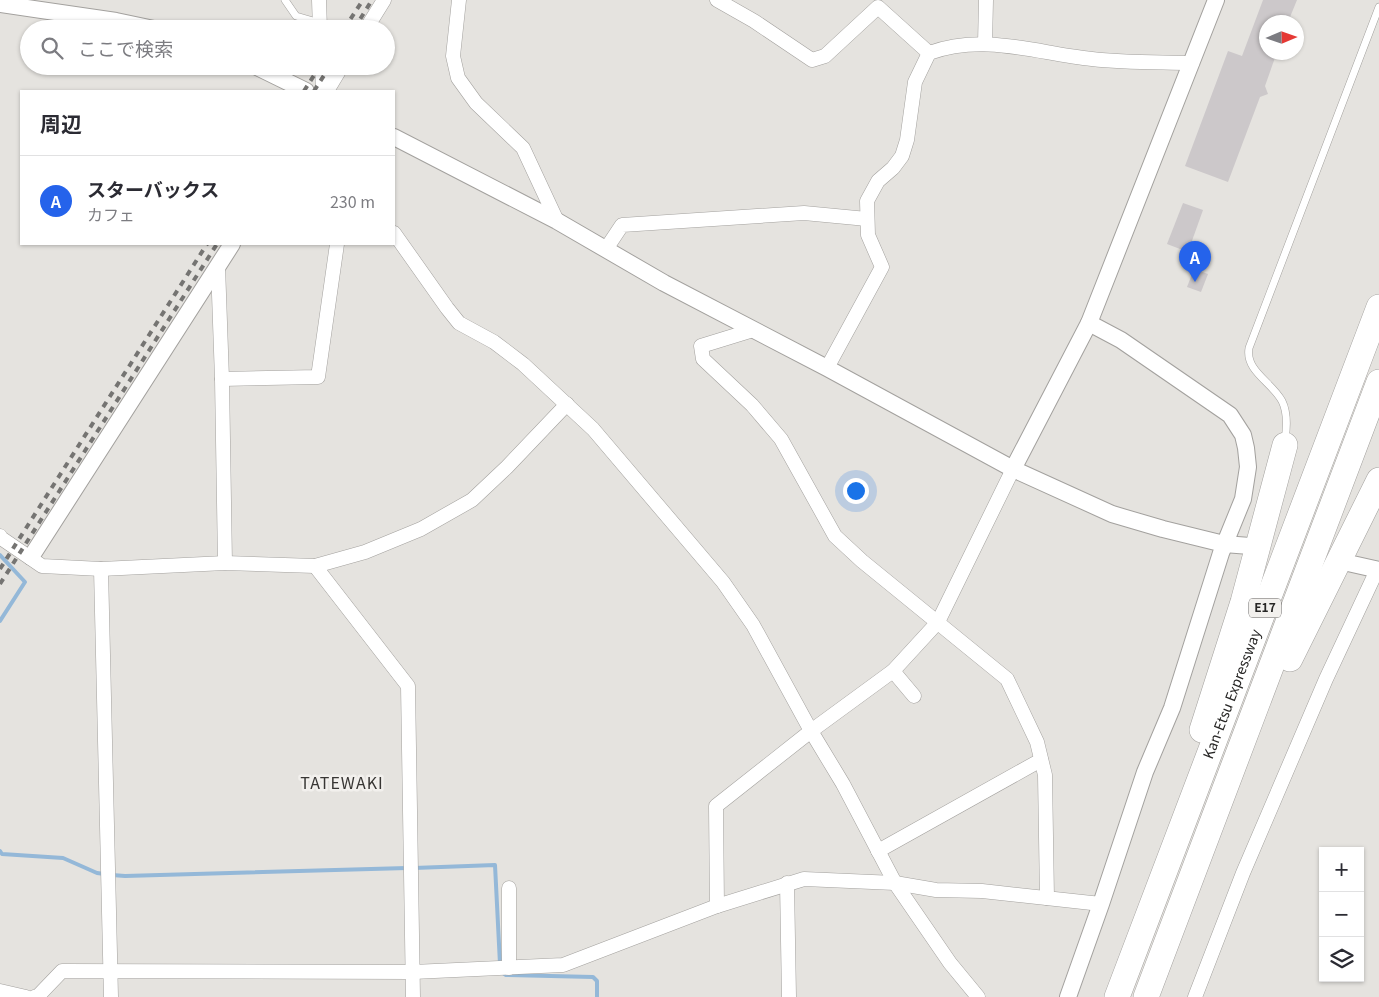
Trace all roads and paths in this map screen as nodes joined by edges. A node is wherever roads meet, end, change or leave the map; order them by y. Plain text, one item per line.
1 (285, 0) edge
2 (319, 0) edge
3 (384, 0) edge
4 (459, 0) edge
5 (717, 0) edge
6 (986, 0) edge
7 (1216, 0) edge
8 (0, 4) edge
9 (1379, 7) edge
10 (109, 20) edge
11 (306, 20) edge
12 (320, 20) edge
13 (372, 20) edge
14 (985, 44) junction
15 (929, 53) junction
16 (1192, 64) junction
17 (273, 75) edge
18 (323, 75) edge
19 (336, 75) edge
20 (304, 90) edge
21 (325, 90) edge
22 (326, 90) edge
23 (395, 138) edge
24 (867, 219) junction
25 (557, 221) junction
26 (395, 234) edge
27 (231, 245) edge
28 (337, 245) edge
29 (606, 249) junction
30 (218, 266) junction
31 (1379, 307) edge
32 (1089, 323) junction
33 (753, 330) junction
34 (827, 368) junction
35 (222, 379) junction
36 (1379, 382) edge
37 (567, 404) junction
38 (1285, 445) joint
39 (1013, 469) junction
40 (1379, 480) edge
41 (0, 538) edge
42 (1224, 544) junction
43 (1250, 546) dead end
44 (31, 557) junction
45 (225, 563) junction
46 (1348, 564) dead end
47 (314, 566) junction
48 (101, 569) junction
49 (1378, 570) edge
50 (938, 622) junction
51 (893, 671) junction
52 (914, 696) dead end
53 (811, 732) junction
54 (1041, 760) junction
55 (878, 852) junction
56 (787, 883) junction
57 (895, 883) junction
58 (509, 888) dead end
59 (1047, 898) junction
60 (1101, 904) junction
61 (717, 906) junction
62 (1151, 908) junction
63 (509, 968) junction
64 (111, 972) junction
65 (413, 972) junction
66 (1150, 986) edge
67 (0, 991) edge
68 (26, 997) edge
69 (34, 997) edge
70 (111, 997) edge
71 (413, 997) edge
72 (789, 997) edge
73 (978, 997) edge
74 (1068, 997) edge
75 (1117, 997) edge
76 (1196, 997) edge

1 - 11 lane
2 - 12 street
3 - 13 street
4 - 25 street
5 - 15 street
6 - 14 street
7 - 16 street
8 - 10 street
9 - 38 lane
14 - 15 street
14 - 16 street
15 - 24 street
16 - 32 street
17 - 20 street
18 - 21 street
19 - 22 street
23 - 25 street
24 - 29 street
24 - 34 street
25 - 29 street
26 - 37 street
27 - 30 street
28 - 35 street
29 - 33 street
30 - 35 street
30 - 44 street
31 - 62 highway, Kan-Etsu Expressway / E17
32 - 39 street
32 - 42 street
33 - 34 street
33 - 50 street
34 - 39 street
35 - 45 street
36 - 66 highway, Kan-Etsu Expressway / E17
37 - 47 street
37 - 53 street
38 - 62 highway
39 - 42 street
39 - 50 street
40 - 66 highway
41 - 44 street
42 - 43 street
42 - 60 street
44 - 48 street
45 - 47 street
45 - 48 street
46 - 49 street
47 - 65 street
48 - 64 street
49 - 76 street
50 - 51 street
50 - 54 street
51 - 52 street
51 - 53 street
53 - 55 street
53 - 61 street
54 - 55 street
54 - 59 street
55 - 57 street
56 - 57 street
56 - 61 street
56 - 72 street
57 - 59 street
57 - 73 street
58 - 63 street
59 - 60 street
60 - 74 street
61 - 63 street
62 - 75 highway, Kan-Etsu Expressway / E17
63 - 65 street
64 - 65 street
64 - 69 street
64 - 70 street
65 - 71 street
67 - 68 street

